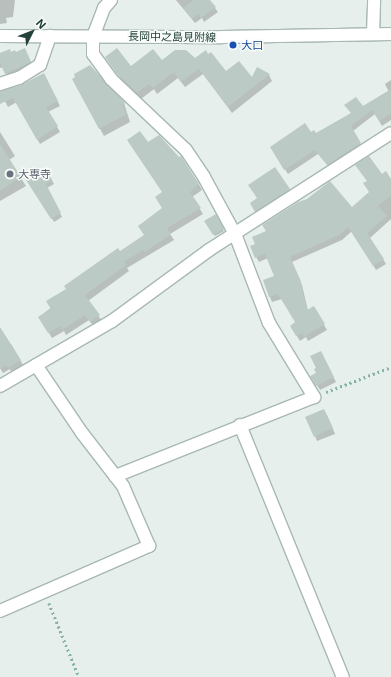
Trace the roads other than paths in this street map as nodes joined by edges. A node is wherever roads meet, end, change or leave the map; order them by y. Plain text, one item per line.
1 (111, 0) edge
2 (374, 0) edge
3 (373, 33) junction
4 (391, 34) edge
5 (0, 36) edge
6 (50, 36) junction
7 (92, 36) junction
8 (0, 84) edge
9 (391, 133) edge
10 (235, 234) junction
11 (36, 365) junction
12 (0, 386) edge
13 (240, 425) junction
14 (115, 476) junction
15 (0, 611) edge
16 (342, 677) edge

1 - 7 street
2 - 3 street
3 - 4 street, 長岡中之島見附線
3 - 7 street, 長岡中之島見附線
5 - 6 street, 長岡中之島見附線
6 - 7 street, 長岡中之島見附線
6 - 8 street
7 - 10 street
9 - 10 street
10 - 11 street
10 - 13 street
11 - 12 street
11 - 14 street
13 - 14 street
13 - 16 street
14 - 15 street

